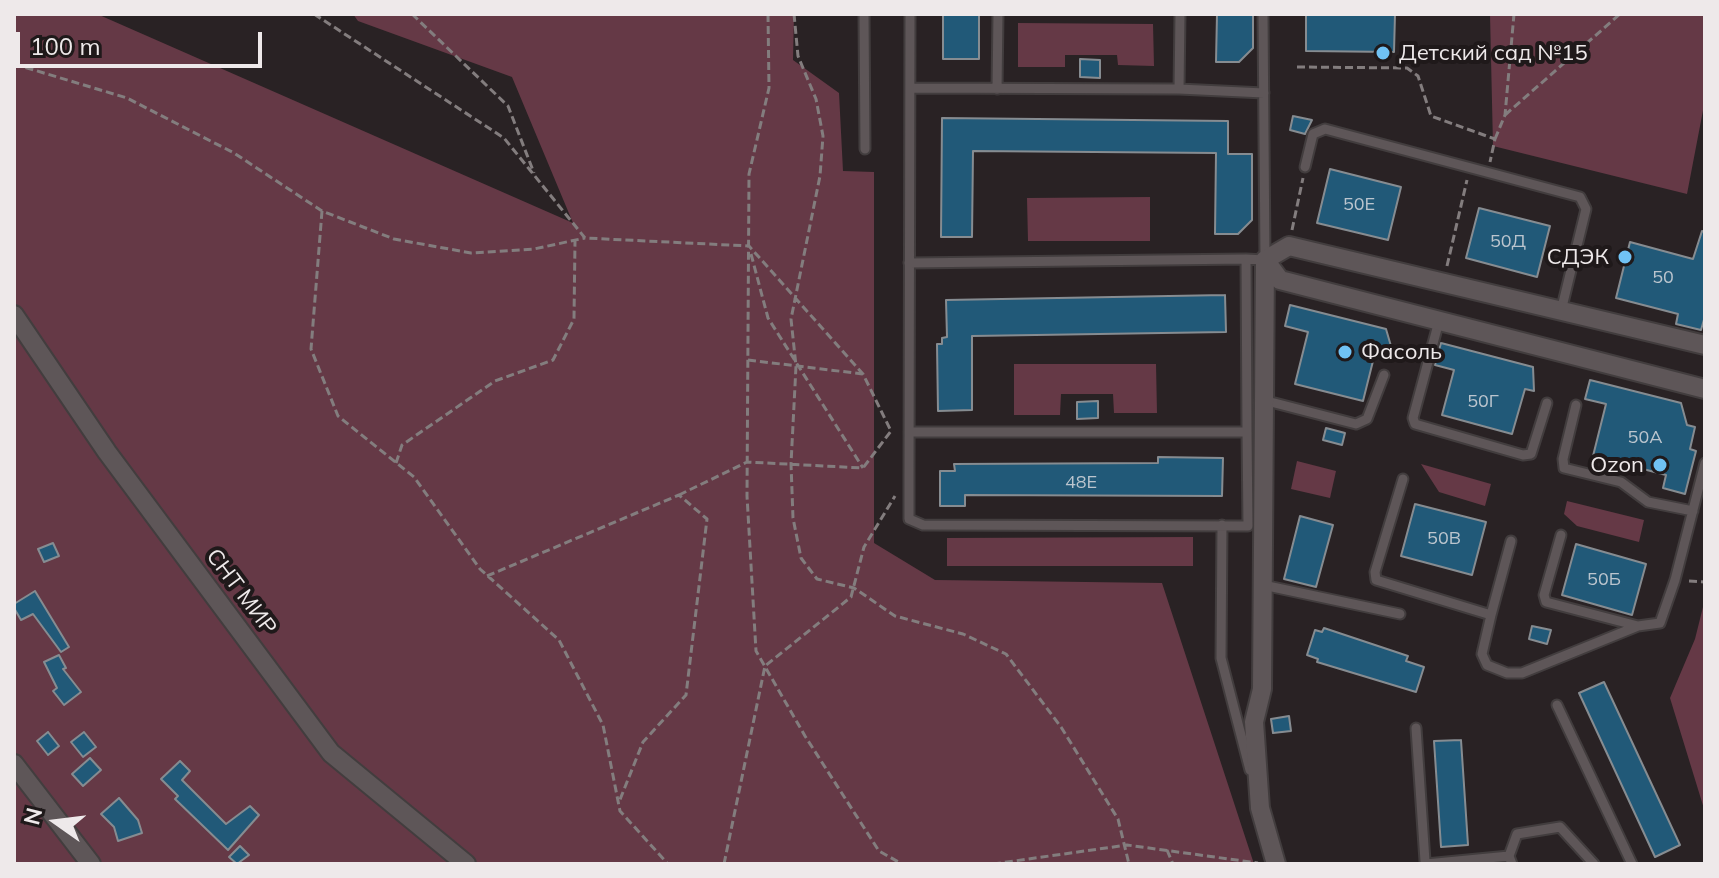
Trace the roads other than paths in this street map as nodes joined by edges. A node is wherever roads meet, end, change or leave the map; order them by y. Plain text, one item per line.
1 (864, 14) edge
2 (910, 14) edge
3 (998, 14) edge
4 (1180, 14) edge
5 (1263, 14) edge
6 (910, 88) junction
7 (997, 89) junction
8 (1179, 89) junction
9 (1264, 93) junction
10 (865, 149) dead end
11 (1305, 167) road end
12 (1246, 259) junction
13 (1265, 260) junction
14 (909, 263) junction
15 (1561, 311) junction
16 (14, 315) edge
17 (1439, 321) junction
18 (1705, 345) edge
19 (1384, 375) dead end
20 (1705, 389) edge
21 (1263, 400) junction
22 (1547, 403) dead end
23 (1576, 405) dead end
24 (909, 432) junction
25 (1247, 432) junction
26 (1705, 463) edge
27 (1403, 479) dead end
28 (1693, 511) junction
29 (1222, 525) junction
30 (1561, 535) dead end
31 (1511, 541) dead end
32 (1263, 585) junction
33 (1400, 614) dead end
34 (1491, 615) junction
35 (1638, 626) junction
36 (1557, 705) dead end
37 (1416, 728) dead end
38 (14, 764) edge
39 (1260, 808) junction
40 (1511, 860) edge
41 (1426, 863) edge
42 (91, 864) edge
43 (466, 864) edge
44 (1276, 864) edge
45 (1594, 864) edge
46 (1632, 864) edge

1 - 10 lane
2 - 6 lane
3 - 7 lane
4 - 8 lane
5 - 9 lane
6 - 7 lane
6 - 14 lane
7 - 8 lane
8 - 9 lane
9 - 13 lane
11 - 15 lane
12 - 13 lane
12 - 14 lane
12 - 25 lane
13 - 15 street
13 - 17 street
13 - 21 street
14 - 24 lane
15 - 18 street
16 - 43 street, СНТ МИР
17 - 20 street
17 - 22 lane
19 - 21 lane
21 - 32 street
23 - 28 lane
24 - 25 lane
24 - 29 lane
25 - 29 lane
26 - 28 lane
27 - 34 lane
28 - 35 lane
29 - 39 lane
30 - 35 lane
31 - 34 lane
32 - 33 lane
32 - 39 street
34 - 35 lane
36 - 46 lane
37 - 41 lane
38 - 42 street
39 - 44 street
40 - 41 lane
40 - 45 lane

